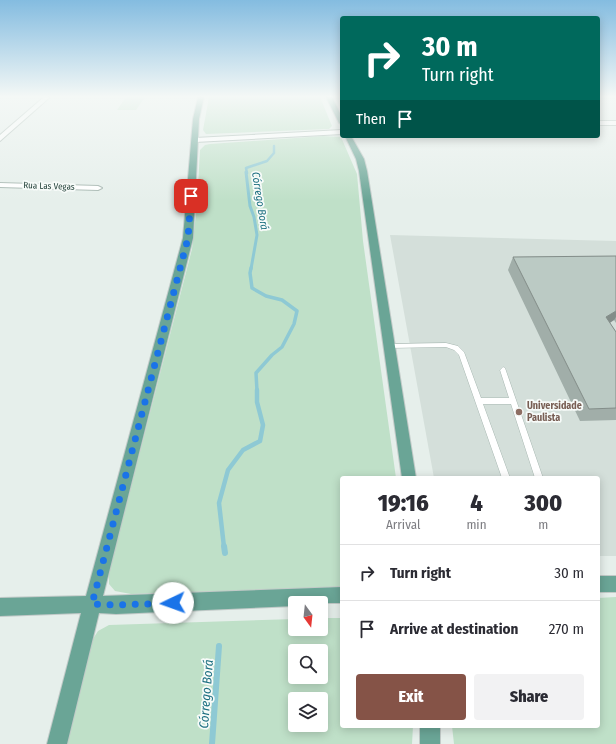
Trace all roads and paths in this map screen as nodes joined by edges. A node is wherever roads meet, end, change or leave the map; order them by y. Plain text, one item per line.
1 (8, 132) edge
2 (195, 132) edge
3 (340, 132) edge
4 (349, 138) edge
5 (0, 139) edge
6 (195, 140) junction
7 (0, 185) edge
8 (98, 188) dead end
9 (388, 346) junction
10 (503, 370) dead end
11 (478, 401) junction
12 (513, 401) junction
13 (409, 476) edge
14 (505, 476) edge
15 (538, 476) edge
16 (600, 584) edge
17 (616, 584) edge
18 (340, 595) edge
19 (92, 604) junction
20 (0, 607) edge
21 (430, 728) edge
22 (57, 744) edge
23 (430, 744) edge

1 - 5 street
2 - 6 main road
3 - 6 street
4 - 9 main road
6 - 19 main road
7 - 8 street, Rua Las Vegas
9 - 11 lane
9 - 13 main road
10 - 12 lane
11 - 12 lane
11 - 14 lane
12 - 15 lane
16 - 17 main road
18 - 19 main road
19 - 20 main road
19 - 22 main road
21 - 23 main road

